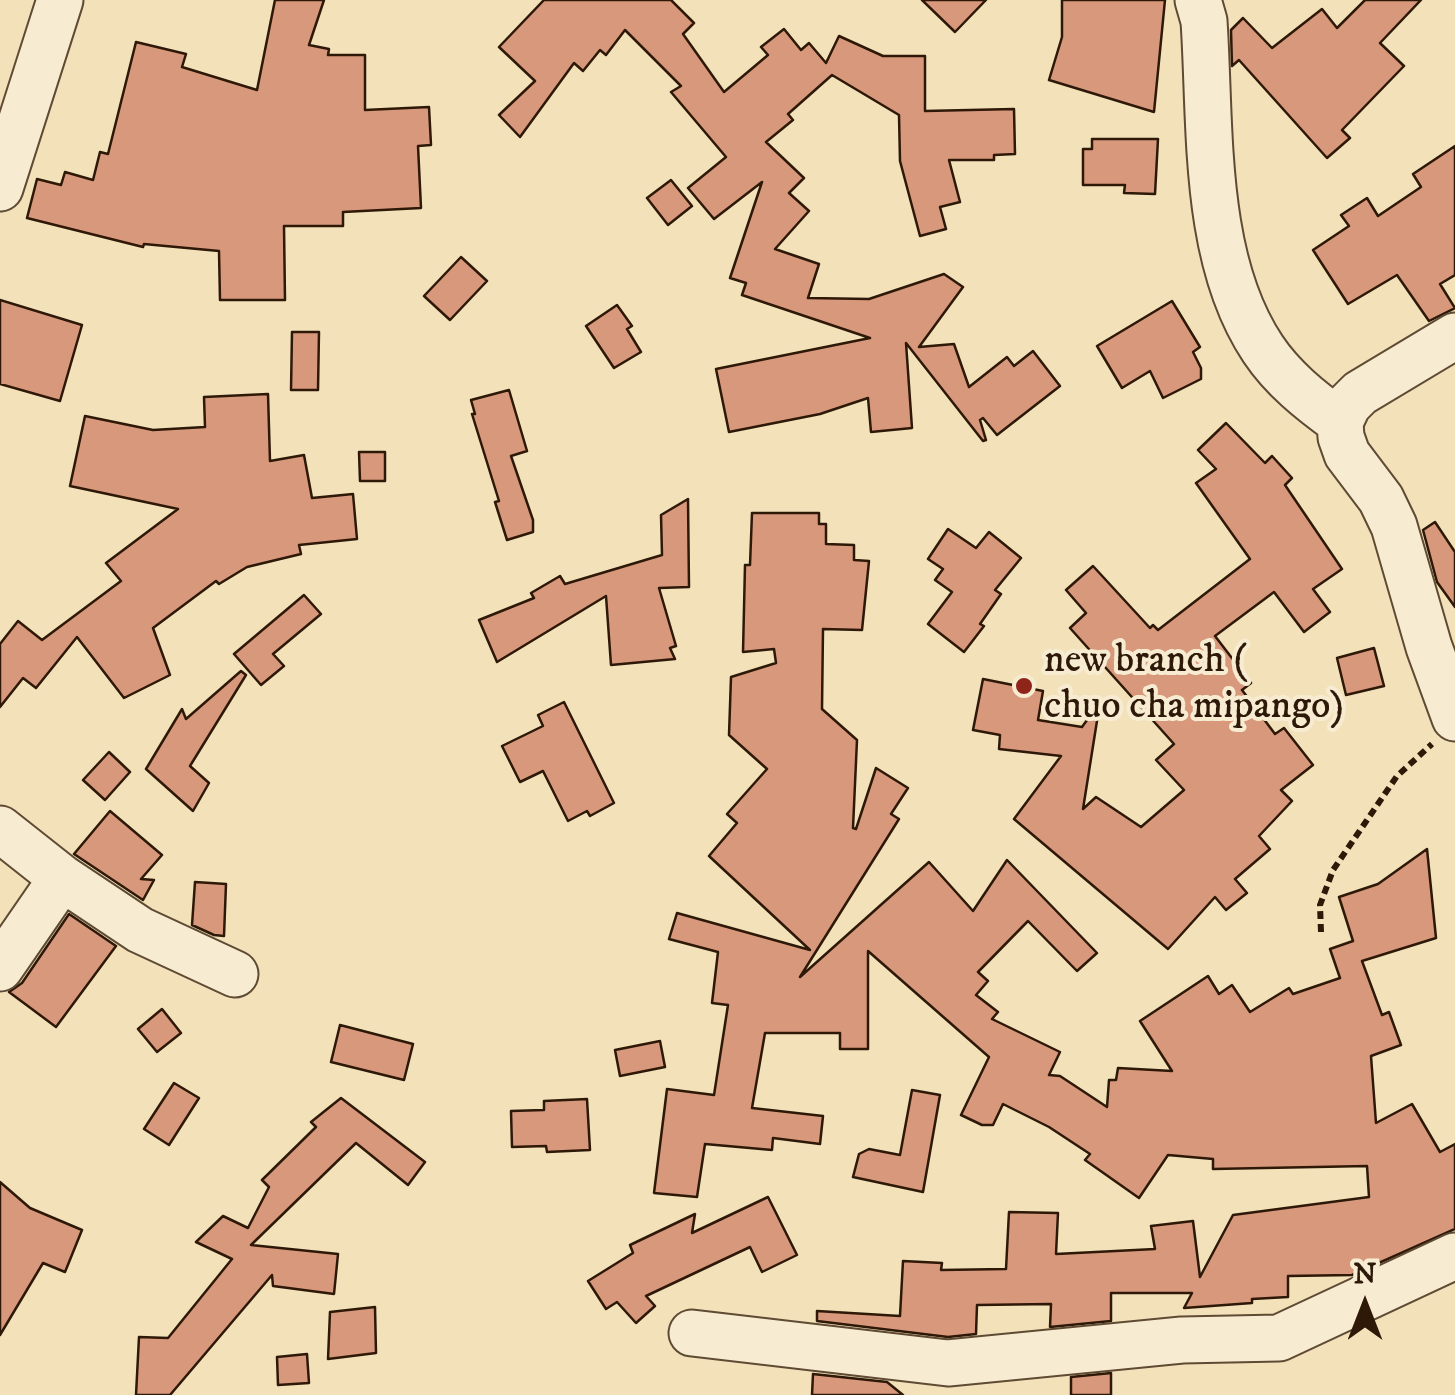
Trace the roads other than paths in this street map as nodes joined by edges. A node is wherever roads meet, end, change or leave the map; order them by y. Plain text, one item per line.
1 (60, 0) edge
2 (1198, 0) edge
3 (0, 188) edge
4 (1455, 336) edge
5 (1340, 422) junction
6 (1448, 726) edge
7 (0, 829) edge
8 (62, 878) junction
9 (0, 968) edge
10 (235, 974) dead end
11 (1455, 1256) edge
12 (692, 1332) dead end

1 - 3 street
2 - 5 street
4 - 5 street
5 - 6 street
7 - 8 street
8 - 9 street
8 - 10 street
11 - 12 street

